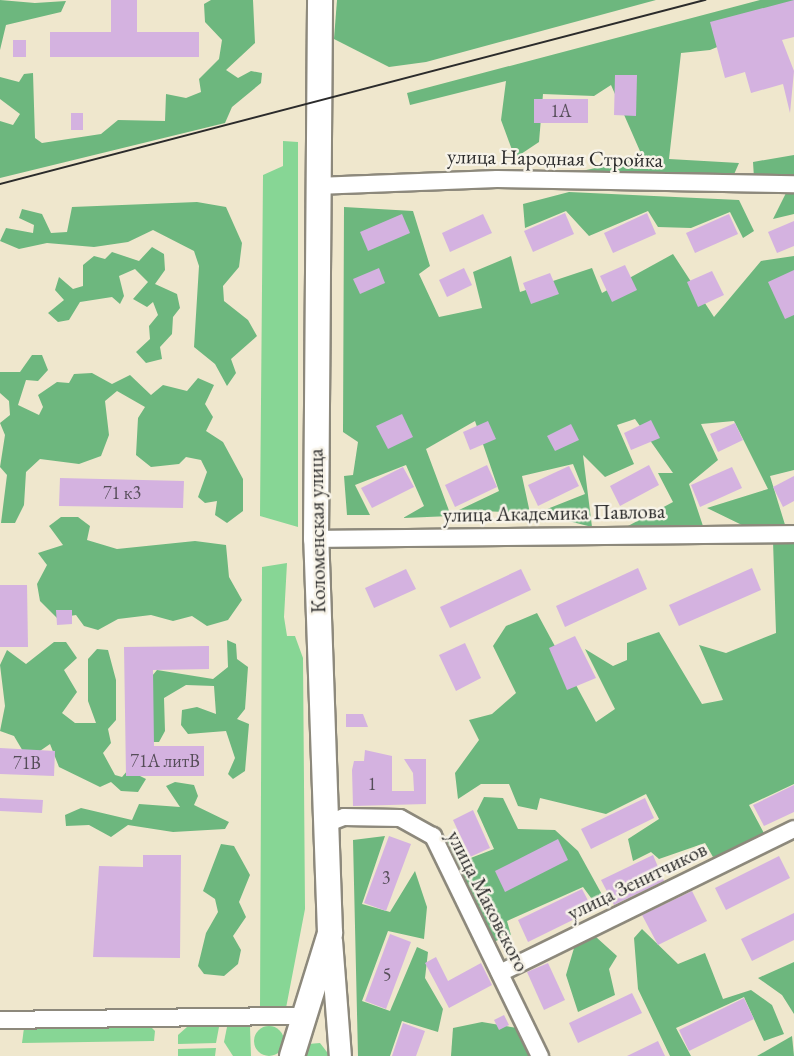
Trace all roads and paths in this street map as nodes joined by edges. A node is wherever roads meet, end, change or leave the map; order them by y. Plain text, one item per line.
1 (320, 0) edge
2 (794, 184) edge
3 (316, 186) junction
4 (794, 534) edge
5 (316, 540) junction
6 (323, 825) junction
7 (794, 829) edge
8 (330, 933) junction
9 (500, 974) junction
10 (304, 1016) junction
11 (0, 1020) edge
12 (336, 1032) junction
13 (292, 1056) edge
14 (340, 1056) edge
15 (540, 1056) edge

1 - 3 main road, Коломенская улица
2 - 3 street, улица Народная Стройка
3 - 5 main road, Коломенская улица
4 - 5 street, улица Академика Павлова
5 - 6 main road, Коломенская улица
6 - 8 main road, Коломенская улица
6 - 9 street, улица Маковского
7 - 9 street, улица Зенитчиков
8 - 10 main road, Коломенская улица
8 - 12 street
9 - 15 street, улица Маковского
10 - 11 street
10 - 12 street
10 - 13 main road, Коломенская улица
12 - 14 street

